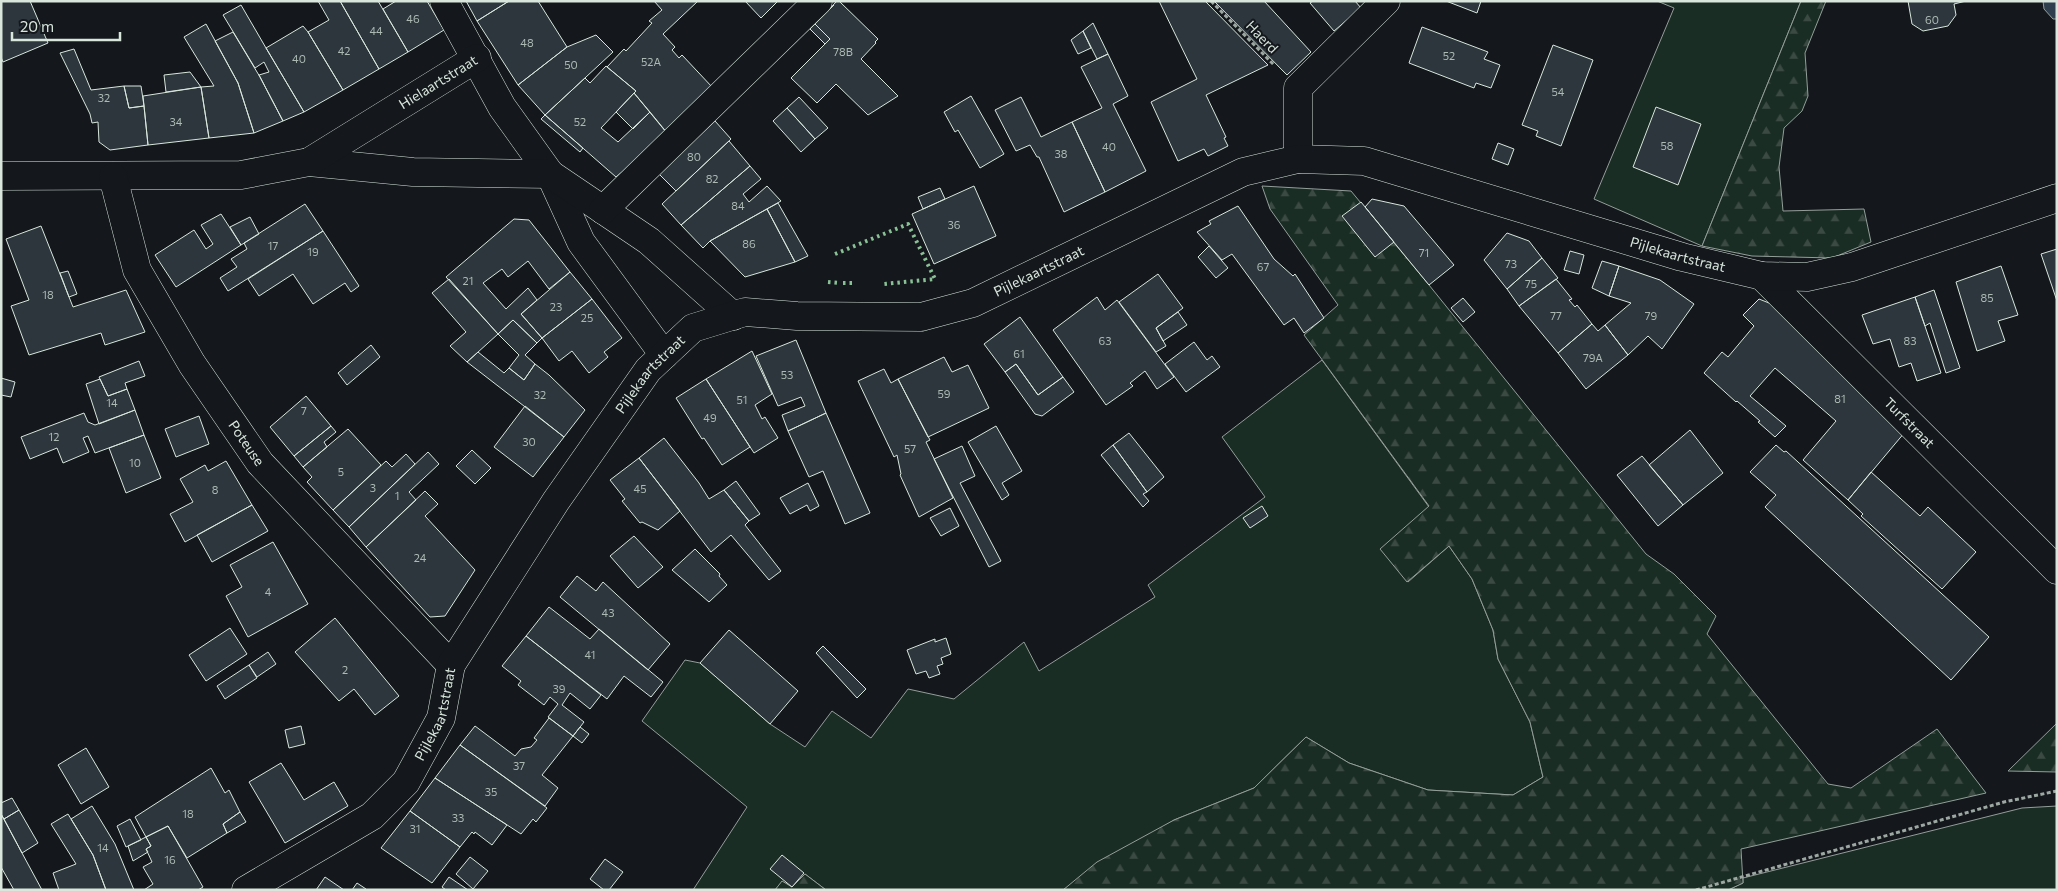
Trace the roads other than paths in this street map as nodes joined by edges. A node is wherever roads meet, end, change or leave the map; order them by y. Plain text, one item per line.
1 (444, 1) edge
2 (818, 1) edge
3 (1386, 1) edge
4 (477, 58) junction
5 (1298, 159) junction
6 (309, 162) junction
7 (550, 174) junction
8 (1, 176) edge
9 (113, 176) junction
10 (2057, 198) edge
11 (603, 210) junction
12 (1762, 276) junction
13 (733, 316) junction
14 (664, 355) junction
15 (2057, 570) edge
16 (451, 665) junction
17 (246, 890) edge

1 - 4 street
2 - 11 street
3 - 5 street
4 - 6 street, Hielaartstraat
4 - 7 street, Hielaartstraat
5 - 12 street, Pijlekaartstraat
5 - 13 street, Pijlekaartstraat
6 - 7 street, Hielaartstraat
6 - 9 street, Hielaartstraat
7 - 11 street, Hielaartstraat
7 - 14 street, Hielaartstraat
8 - 9 street, Hielaartstraat
9 - 16 street, Poteuse
10 - 12 street, Pijlekaartstraat
11 - 13 street, Hielaartstraat
12 - 15 street, Turfstraat
13 - 14 street, Pijlekaartstraat
14 - 16 street, Pijlekaartstraat
16 - 17 street, Pijlekaartstraat

